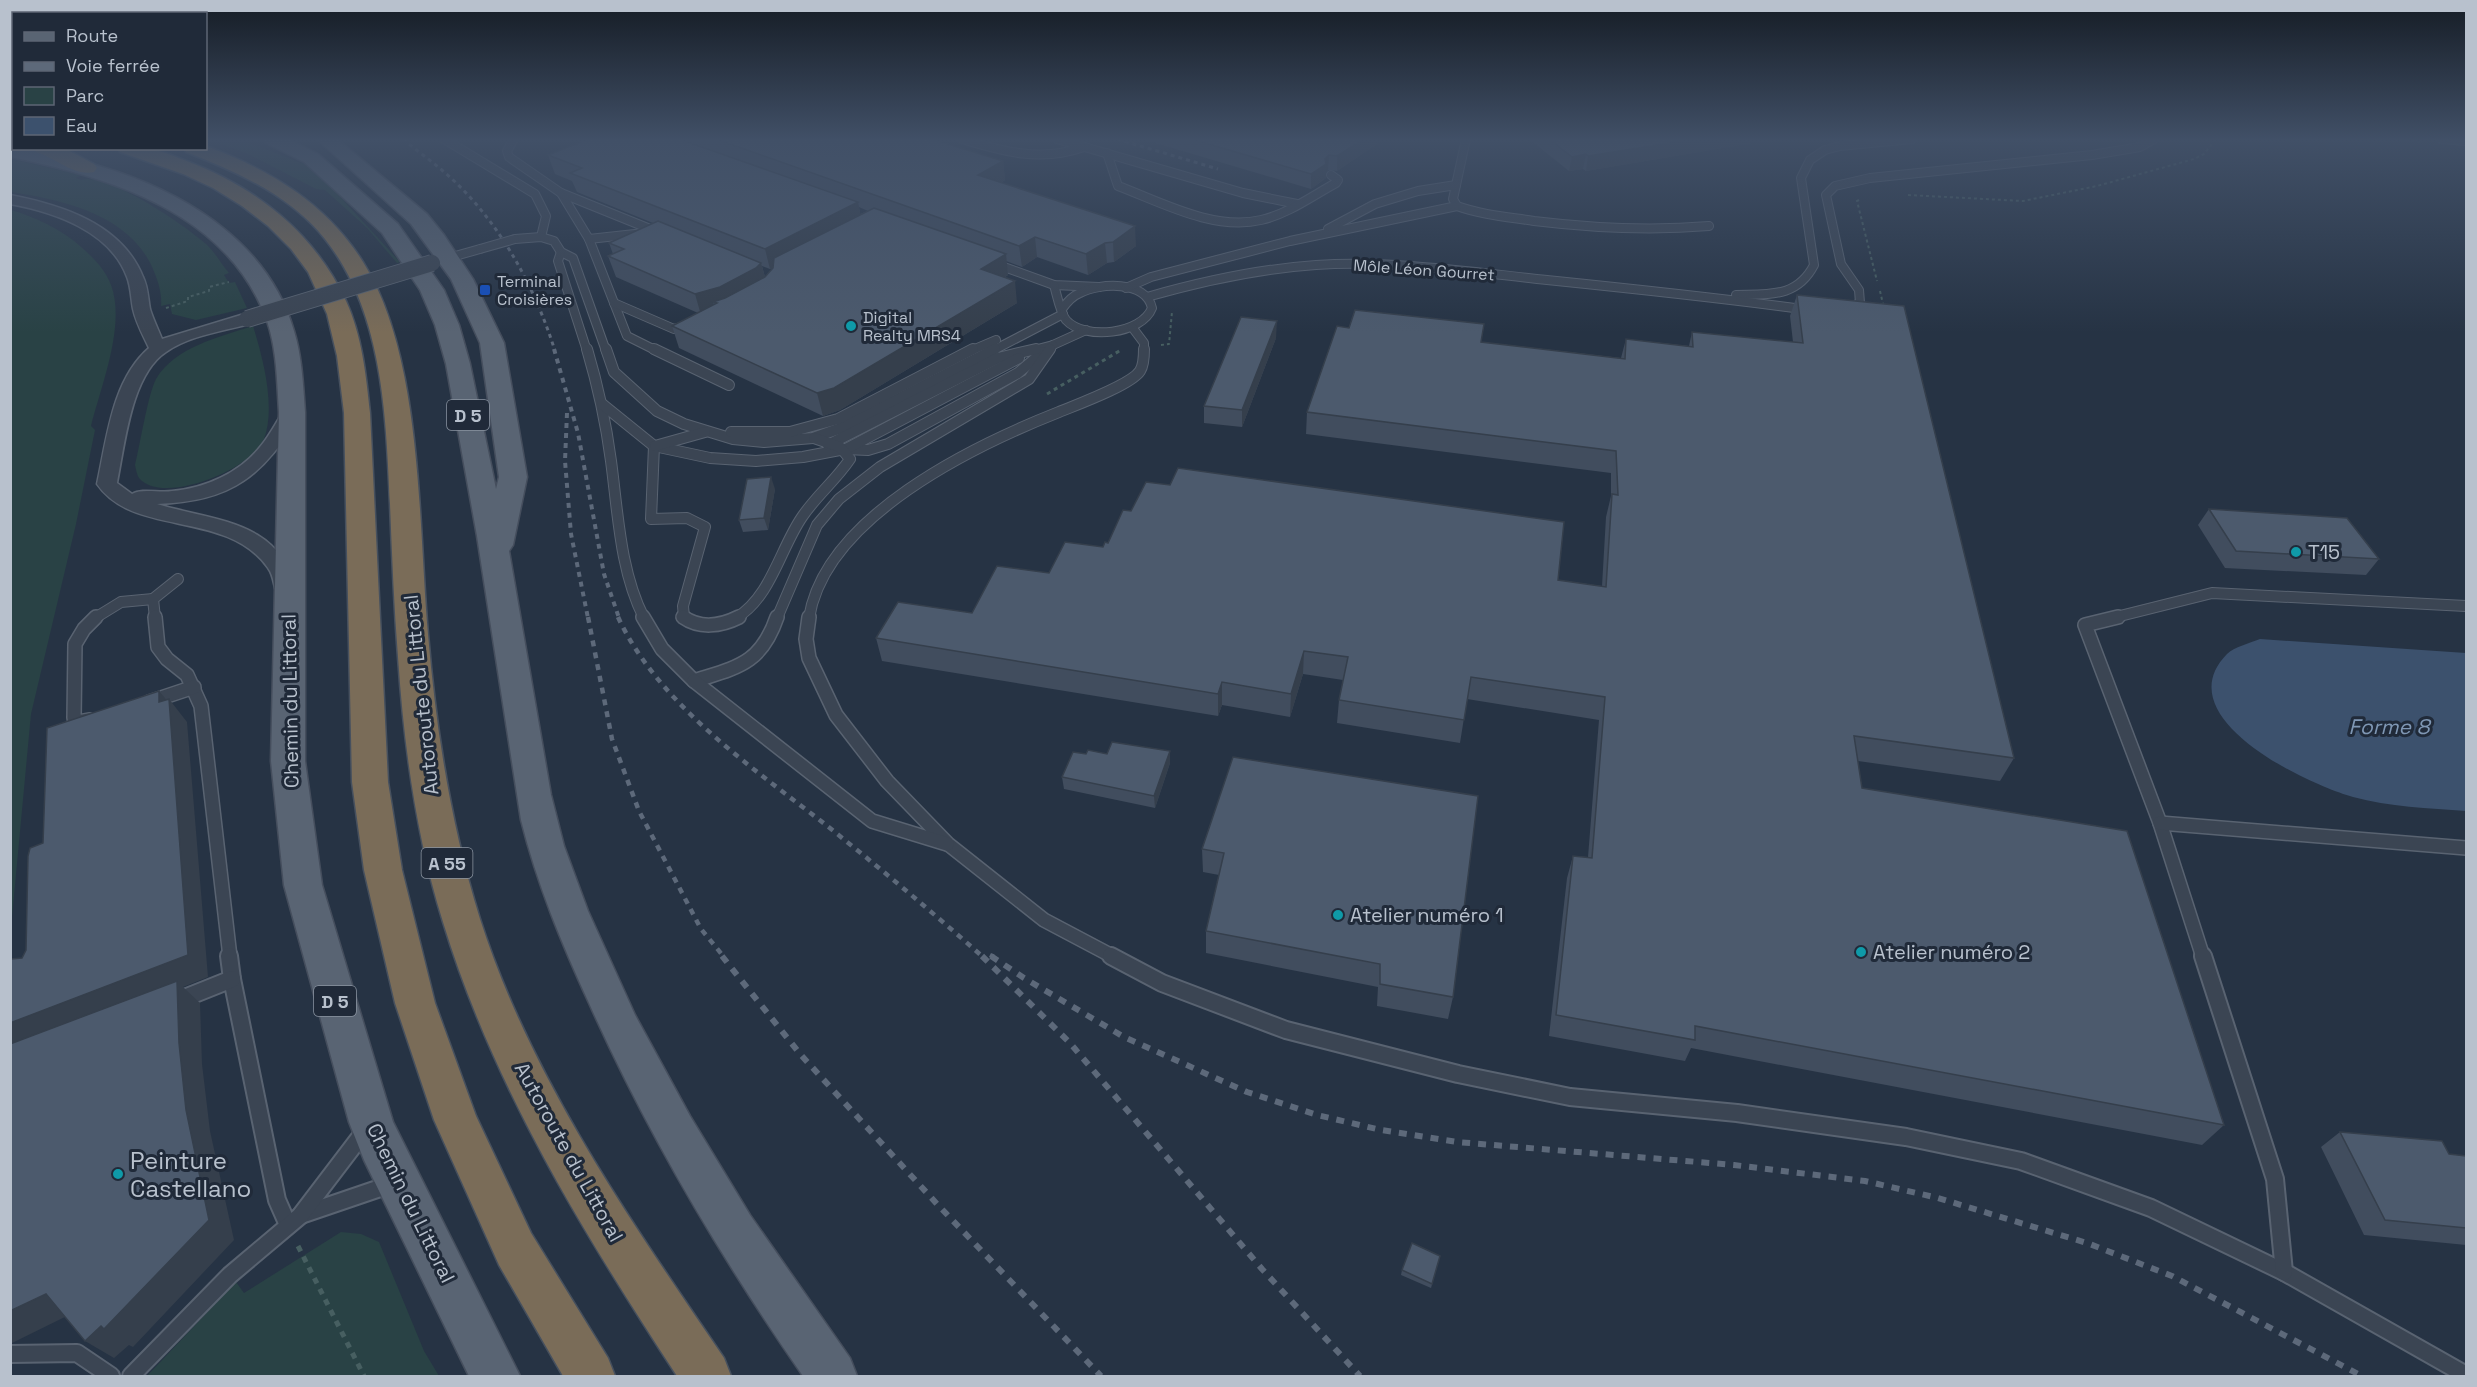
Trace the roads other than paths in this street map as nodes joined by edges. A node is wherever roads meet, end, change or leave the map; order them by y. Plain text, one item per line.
1 (30, 204) edge
2 (173, 204) edge
3 (254, 204) edge
4 (301, 204) edge
5 (362, 204) edge
6 (401, 204) edge
7 (540, 204) edge
8 (568, 204) edge
9 (588, 204) edge
10 (1169, 204) edge
11 (1297, 204) edge
12 (1376, 204) edge
13 (1806, 204) edge
14 (1828, 204) edge
15 (1457, 206) joint
16 (1709, 225) dead end
17 (657, 231) junction
18 (668, 236) edge
19 (1316, 236) junction
20 (541, 237) junction
21 (589, 239) junction
22 (561, 252) junction
23 (979, 258) edge
24 (440, 260) junction
25 (1054, 285) junction
26 (1099, 287) junction
27 (1126, 288) junction
28 (1704, 296) junction
29 (1147, 297) junction
30 (614, 303) junction
31 (1840, 309) edge
32 (1818, 311) edge
33 (1062, 312) junction
34 (696, 323) edge
35 (1132, 327) junction
36 (1029, 330) junction
37 (1086, 330) junction
38 (1053, 345) junction
39 (158, 348) junction
40 (1032, 350) junction
41 (729, 385) dead end
42 (602, 404) junction
43 (292, 412) junction
44 (709, 431) junction
45 (813, 438) junction
46 (834, 442) junction
47 (654, 446) junction
48 (845, 449) junction
49 (803, 457) junction
50 (114, 494) junction
51 (495, 558) junction
52 (178, 579) dead end
53 (288, 597) junction
54 (153, 599) junction
55 (2466, 606) edge
56 (694, 681) junction
57 (194, 687) junction
58 (142, 704) edge
59 (99, 717) edge
60 (78, 722) junction
61 (65, 734) edge
62 (2160, 823) junction
63 (948, 844) junction
64 (2466, 848) edge
65 (232, 979) junction
66 (165, 1005) edge
67 (371, 1122) junction
68 (398, 1182) junction
69 (294, 1221) junction
70 (2284, 1272) junction
71 (10, 1354) edge
72 (2466, 1375) edge
73 (111, 1377) edge
74 (131, 1377) edge
75 (495, 1377) edge
76 (590, 1377) edge
77 (706, 1377) edge
78 (832, 1377) edge

1 - 39 street
2 - 43 main road, Chemin du Littoral / D 5
3 - 76 highway
4 - 77 highway, Autoroute du Littoral / A 55
5 - 51 main road, D 5
6 - 24 main road
7 - 20 lane
8 - 21 lane
9 - 17 lane
10 - 11 lane
12 - 19 lane
13 - 28 lane, Môle Léon Gourret
14 - 31 lane
15 - 16 lane
15 - 19 lane
17 - 18 lane
17 - 21 lane
19 - 27 lane
20 - 22 lane
20 - 24 lane, bridge
21 - 30 lane
22 - 42 lane
22 - 44 lane
23 - 25 lane
24 - 39 street, bridge
24 - 51 main road
25 - 26 lane
25 - 33 lane
26 - 27 lane
26 - 33 lane
27 - 29 lane
28 - 29 lane, Môle Léon Gourret
28 - 32 lane, Môle Léon Gourret
29 - 35 lane
30 - 34 lane
30 - 41 lane
33 - 36 lane
33 - 37 lane
35 - 37 lane
35 - 63 lane
36 - 44 lane
36 - 45 lane
37 - 38 lane
38 - 40 lane
38 - 48 lane
38 - 56 lane
39 - 50 street
40 - 46 lane
40 - 48 lane
42 - 47 lane
42 - 56 lane
43 - 50 street
43 - 53 main road, Chemin du Littoral / D 5
44 - 45 lane
44 - 47 lane
45 - 46 lane
46 - 48 lane
46 - 49 lane
47 - 48 lane
47 - 49 lane
48 - 49 lane
50 - 53 street
51 - 78 main road
52 - 54 lane
53 - 67 main road, Chemin du Littoral / D 5
54 - 57 lane
54 - 60 lane
55 - 62 lane
56 - 63 lane
57 - 58 lane
57 - 65 lane
59 - 60 lane
60 - 61 lane
62 - 64 lane
62 - 70 lane
63 - 70 lane
65 - 66 lane
65 - 69 lane
67 - 68 main road, Chemin du Littoral / D 5
67 - 69 lane
68 - 69 lane
68 - 75 main road, Chemin du Littoral / D 5
69 - 74 lane
70 - 72 lane
71 - 73 lane

